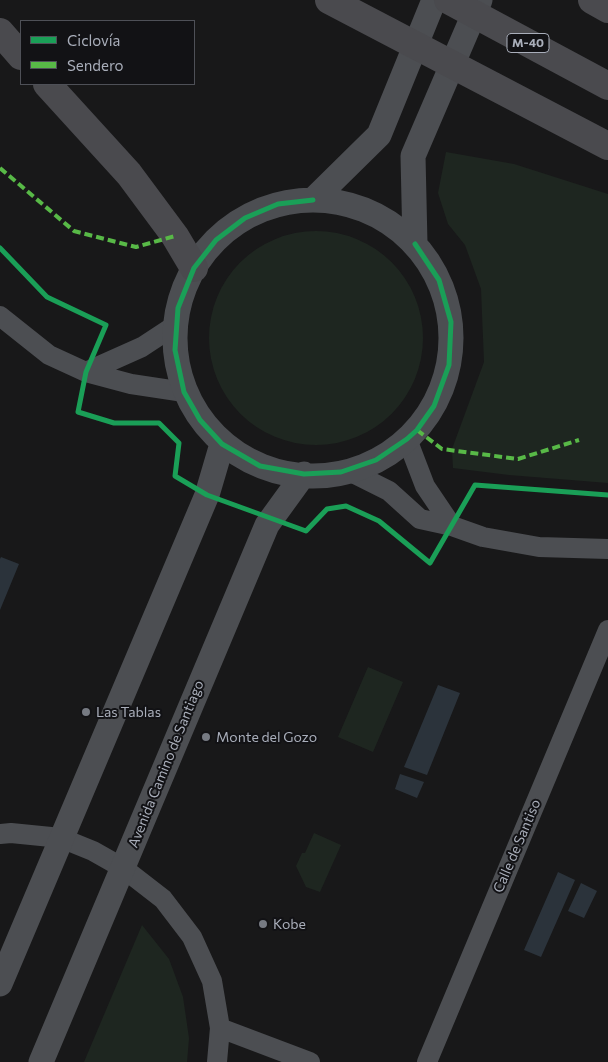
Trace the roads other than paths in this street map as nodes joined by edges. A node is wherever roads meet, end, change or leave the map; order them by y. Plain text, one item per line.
1 (329, 0) edge
2 (434, 0) edge
3 (448, 0) edge
4 (480, 0) edge
5 (592, 0) edge
6 (608, 9) edge
7 (0, 32) edge
8 (20, 55) edge
9 (48, 85) edge
10 (608, 86) edge
11 (608, 146) edge
12 (313, 200) junction
13 (415, 244) junction
14 (194, 268) junction
15 (0, 316) edge
16 (177, 324) junction
17 (86, 372) junction
18 (184, 392) junction
19 (407, 439) junction
20 (222, 444) junction
21 (347, 470) junction
22 (304, 474) junction
23 (452, 526) junction
24 (608, 550) edge
25 (608, 630) edge
26 (0, 834) edge
27 (61, 838) junction
28 (123, 868) junction
29 (0, 984) edge
30 (220, 1028) junction
31 (41, 1062) edge
32 (217, 1062) edge
33 (310, 1062) edge
34 (427, 1062) edge

1 - 11 highway, bridge
2 - 12 street
3 - 10 highway, M-40, bridge
4 - 13 street
5 - 6 highway
7 - 8 highway
9 - 14 highway
12 - 13 street
12 - 14 street
13 - 19 street
14 - 16 street
15 - 17 street
16 - 17 street
16 - 18 street
17 - 18 street
18 - 20 street
19 - 21 street
19 - 23 street
20 - 22 street
20 - 27 street
21 - 22 street
21 - 23 street
22 - 28 street, Avenida Camino de Santiago
23 - 24 street
25 - 34 street, Calle de Santiso
26 - 27 street
27 - 28 street
27 - 29 street
28 - 30 street
28 - 31 street, Avenida Camino de Santiago
30 - 32 street
30 - 33 street

